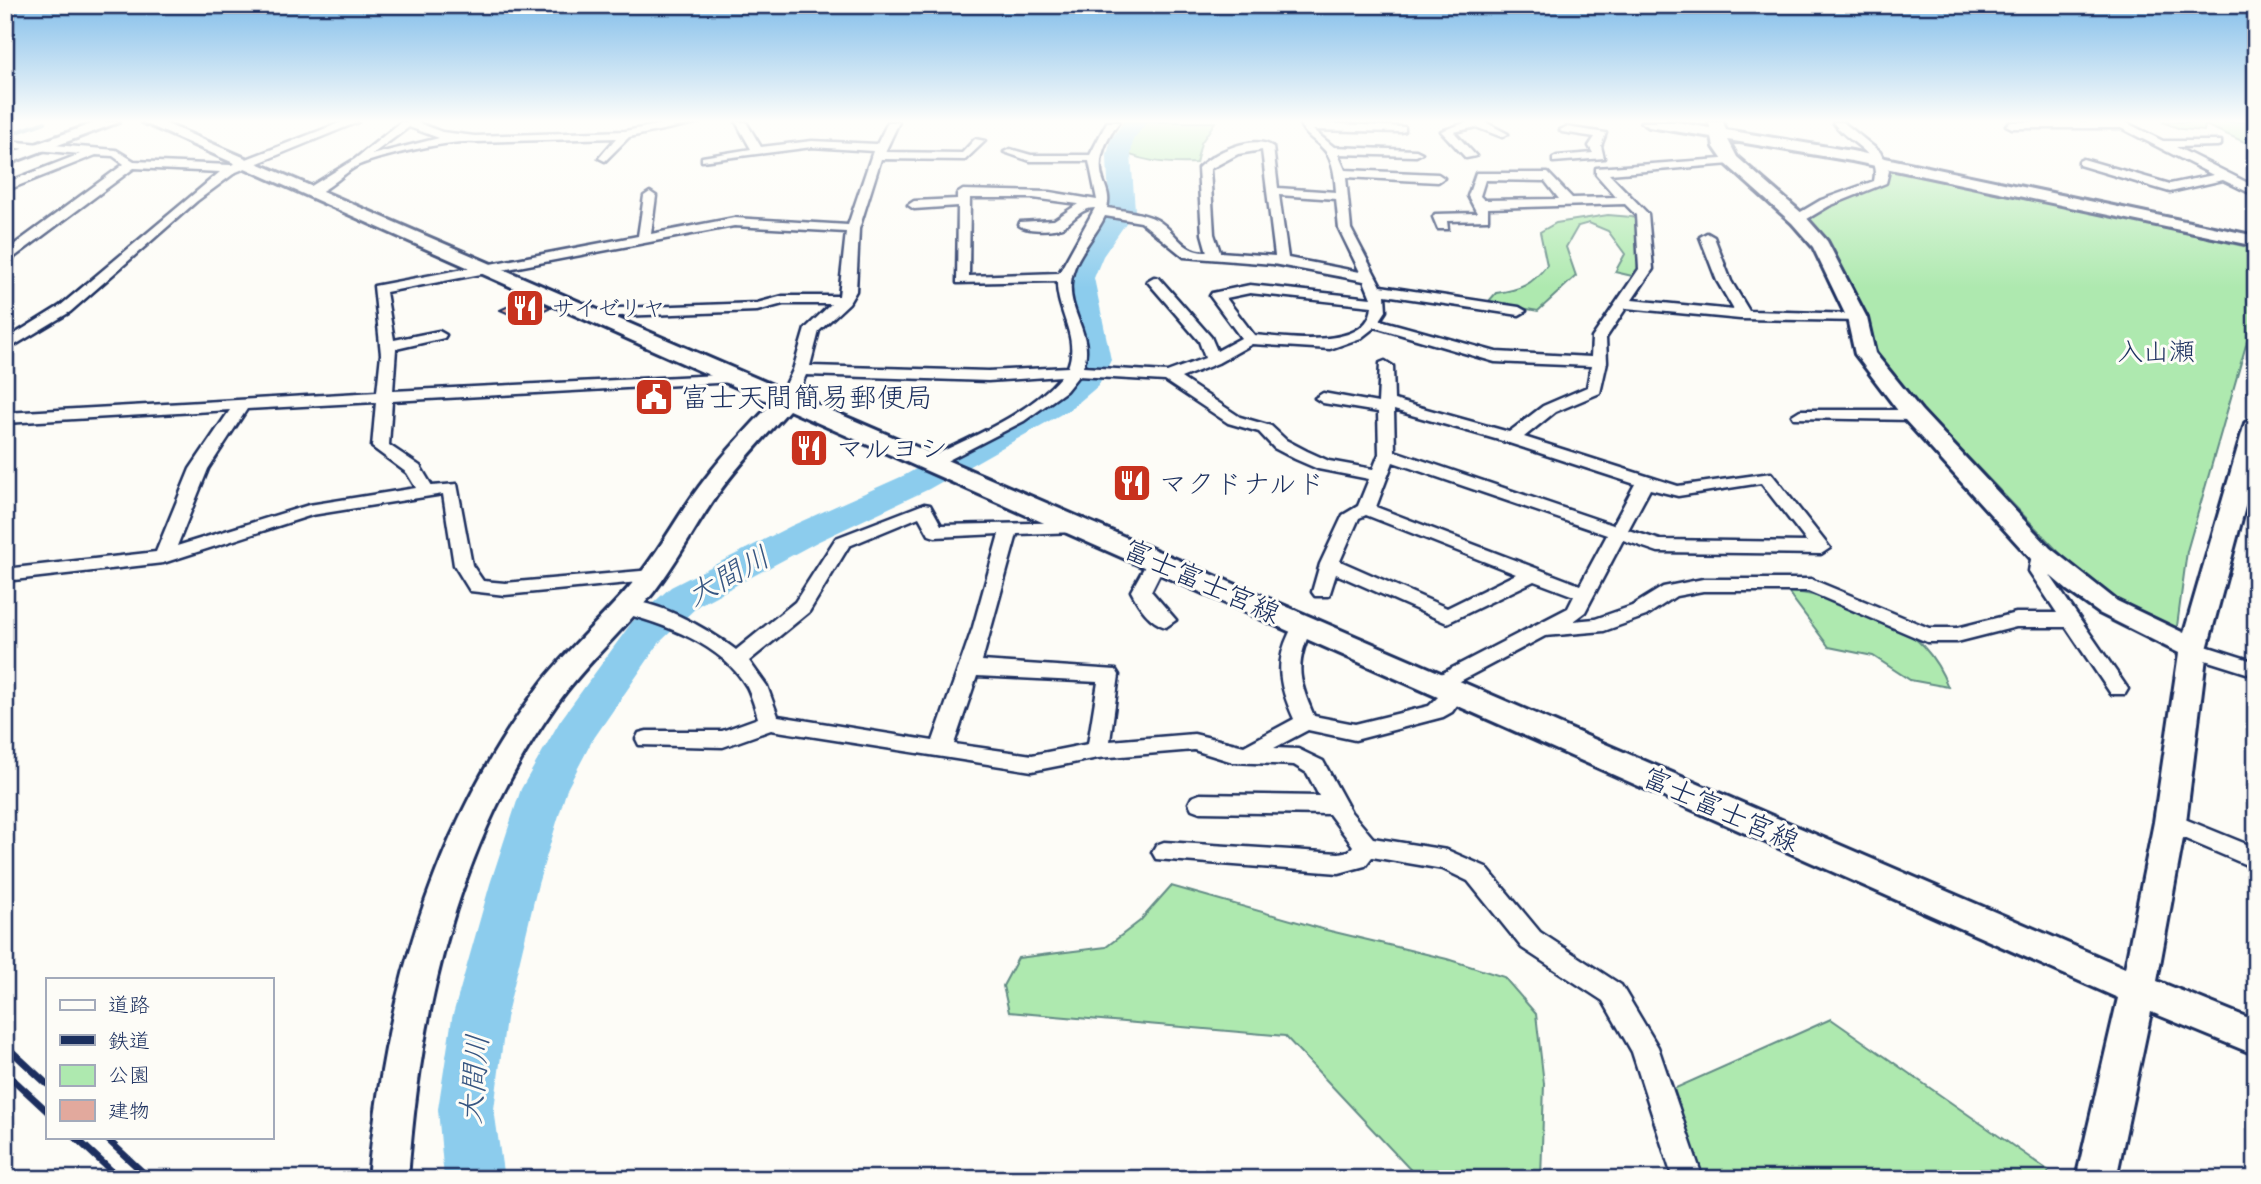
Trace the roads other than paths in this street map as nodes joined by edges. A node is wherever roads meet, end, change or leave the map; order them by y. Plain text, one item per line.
1 (30, 177) edge
2 (117, 177) edge
3 (223, 177) edge
4 (272, 177) edge
5 (333, 177) edge
6 (872, 177) edge
7 (1096, 177) edge
8 (1205, 177) edge
9 (1270, 177) edge
10 (1340, 177) edge
11 (1423, 177) edge
12 (1480, 177) edge
13 (1548, 177) edge
14 (1606, 177) edge
15 (1751, 177) edge
16 (1882, 177) edge
17 (1950, 177) edge
18 (2133, 177) edge
19 (2221, 177) edge
20 (2222, 177) edge
21 (1438, 178) dead end
22 (5, 187) edge
23 (312, 191) junction
24 (1271, 191) junction
25 (2256, 192) edge
26 (650, 196) dead end
27 (1340, 196) junction
28 (1623, 196) junction
29 (964, 202) junction
30 (1481, 204) junction
31 (1569, 204) junction
32 (914, 205) dead end
33 (1107, 210) junction
34 (1798, 219) junction
35 (1025, 225) dead end
36 (1443, 226) dead end
37 (853, 229) junction
38 (1707, 237) dead end
39 (644, 239) junction
40 (2256, 241) edge
41 (1215, 256) junction
42 (5, 260) edge
43 (1042, 260) dead end
44 (1282, 262) junction
45 (486, 268) junction
46 (1048, 277) junction
47 (1065, 277) junction
48 (1154, 281) dead end
49 (1374, 290) junction
50 (625, 296) dead end
51 (844, 300) junction
52 (1625, 304) junction
53 (1519, 311) dead end
54 (620, 312) junction
55 (1744, 315) junction
56 (598, 317) junction
57 (1857, 318) junction
58 (1372, 322) junction
59 (35, 330) junction
60 (5, 332) edge
61 (439, 335) dead end
62 (1250, 339) junction
63 (387, 346) junction
64 (5, 347) edge
65 (1213, 360) junction
66 (1599, 362) junction
67 (1385, 366) dead end
68 (802, 370) junction
69 (1074, 371) junction
70 (734, 377) junction
71 (1169, 377) junction
72 (786, 398) junction
73 (1323, 398) dead end
74 (384, 399) junction
75 (1387, 406) junction
76 (240, 407) junction
77 (1800, 415) dead end
78 (1913, 415) junction
79 (7, 420) edge
80 (2256, 423) edge
81 (1512, 438) junction
82 (1387, 454) junction
83 (945, 468) junction
84 (1380, 476) junction
85 (1645, 482) junction
86 (426, 490) junction
87 (1366, 509) junction
88 (1079, 526) junction
89 (1009, 530) junction
90 (1618, 534) junction
91 (2040, 554) junction
92 (163, 557) junction
93 (1157, 561) junction
94 (1329, 564) junction
95 (1532, 574) junction
96 (5, 575) edge
97 (652, 576) junction
98 (1322, 592) dead end
99 (1583, 593) junction
100 (639, 610) junction
101 (1167, 620) dead end
102 (2072, 620) junction
103 (1303, 625) junction
104 (1544, 631) junction
105 (2193, 649) junction
106 (737, 660) junction
107 (967, 668) junction
108 (2256, 669) edge
109 (1446, 689) junction
110 (2118, 690) dead end
111 (770, 722) junction
112 (1306, 722) junction
113 (647, 739) dead end
114 (1098, 750) junction
115 (940, 751) junction
116 (1248, 755) junction
117 (1200, 803) dead end
118 (1336, 805) junction
119 (2170, 822) junction
120 (1366, 846) junction
121 (1164, 852) dead end
122 (2256, 859) edge
123 (2138, 990) junction
124 (2256, 1038) edge
125 (388, 1179) edge
126 (1688, 1179) edge
127 (2096, 1179) edge

1 - 22 street
2 - 42 street
3 - 59 street
4 - 23 street, 富士富士宮線
5 - 23 street
6 - 37 street
7 - 33 street
8 - 41 street
9 - 24 street
10 - 27 street
11 - 21 street
12 - 30 street
13 - 31 street
14 - 28 street
15 - 34 street
16 - 34 street
17 - 40 street
18 - 19 street
20 - 25 street
23 - 45 street, 富士富士宮線
24 - 27 street
24 - 44 street
26 - 39 street
27 - 49 street
28 - 31 street
28 - 52 street
29 - 32 street
29 - 33 street
29 - 46 street
30 - 31 street
30 - 36 street
33 - 35 street
33 - 41 street
33 - 47 street
34 - 57 street
37 - 39 street
37 - 51 street
38 - 55 street
39 - 45 street
41 - 44 street
43 - 46 street
44 - 49 street
45 - 56 street, 富士富士宮線
45 - 63 street
46 - 47 street
47 - 69 street
48 - 65 street
49 - 53 street
49 - 58 street
49 - 62 street
50 - 54 street
51 - 54 street
51 - 68 street
52 - 55 street
52 - 66 street
54 - 56 street
55 - 57 street
56 - 70 street, 富士富士宮線
57 - 78 street
58 - 62 street
58 - 66 street
59 - 60 street
59 - 64 street
61 - 63 street
62 - 65 street
63 - 74 street
65 - 71 street
66 - 81 street
67 - 75 street
68 - 69 street
68 - 72 street
69 - 71 street
69 - 83 street
70 - 72 street, 富士富士宮線
70 - 74 street
71 - 84 street
72 - 83 street, 富士富士宮線
72 - 97 street
73 - 75 street
74 - 76 street
74 - 86 street
75 - 81 street
75 - 82 street
76 - 79 street
76 - 92 street
77 - 78 street
78 - 91 street
80 - 105 street
81 - 85 street
82 - 84 street
82 - 90 street
83 - 88 street, 富士富士宮線
84 - 87 street
85 - 90 street
85 - 90 street
86 - 92 street
86 - 97 street
87 - 94 street
87 - 95 street
88 - 89 street
88 - 93 street, 富士富士宮線
89 - 106 street
89 - 107 street
90 - 99 street
91 - 102 street
91 - 105 street
92 - 96 street
93 - 101 street
93 - 103 street, 富士富士宮線
94 - 95 street
94 - 98 street
95 - 99 street
97 - 100 street
99 - 104 street
100 - 106 street
100 - 125 street
102 - 104 street
102 - 110 street
103 - 109 street, 富士富士宮線
103 - 112 street
104 - 109 street
105 - 108 street
105 - 119 street
106 - 111 street
107 - 114 street
107 - 115 street
109 - 112 street
109 - 123 street, 富士富士宮線
111 - 113 street
111 - 115 street
112 - 116 street
114 - 115 street
114 - 116 street
116 - 118 street
117 - 118 street
118 - 120 street
119 - 122 street
119 - 123 street
120 - 121 street
120 - 126 street
123 - 124 street, 富士富士宮線
123 - 127 street

